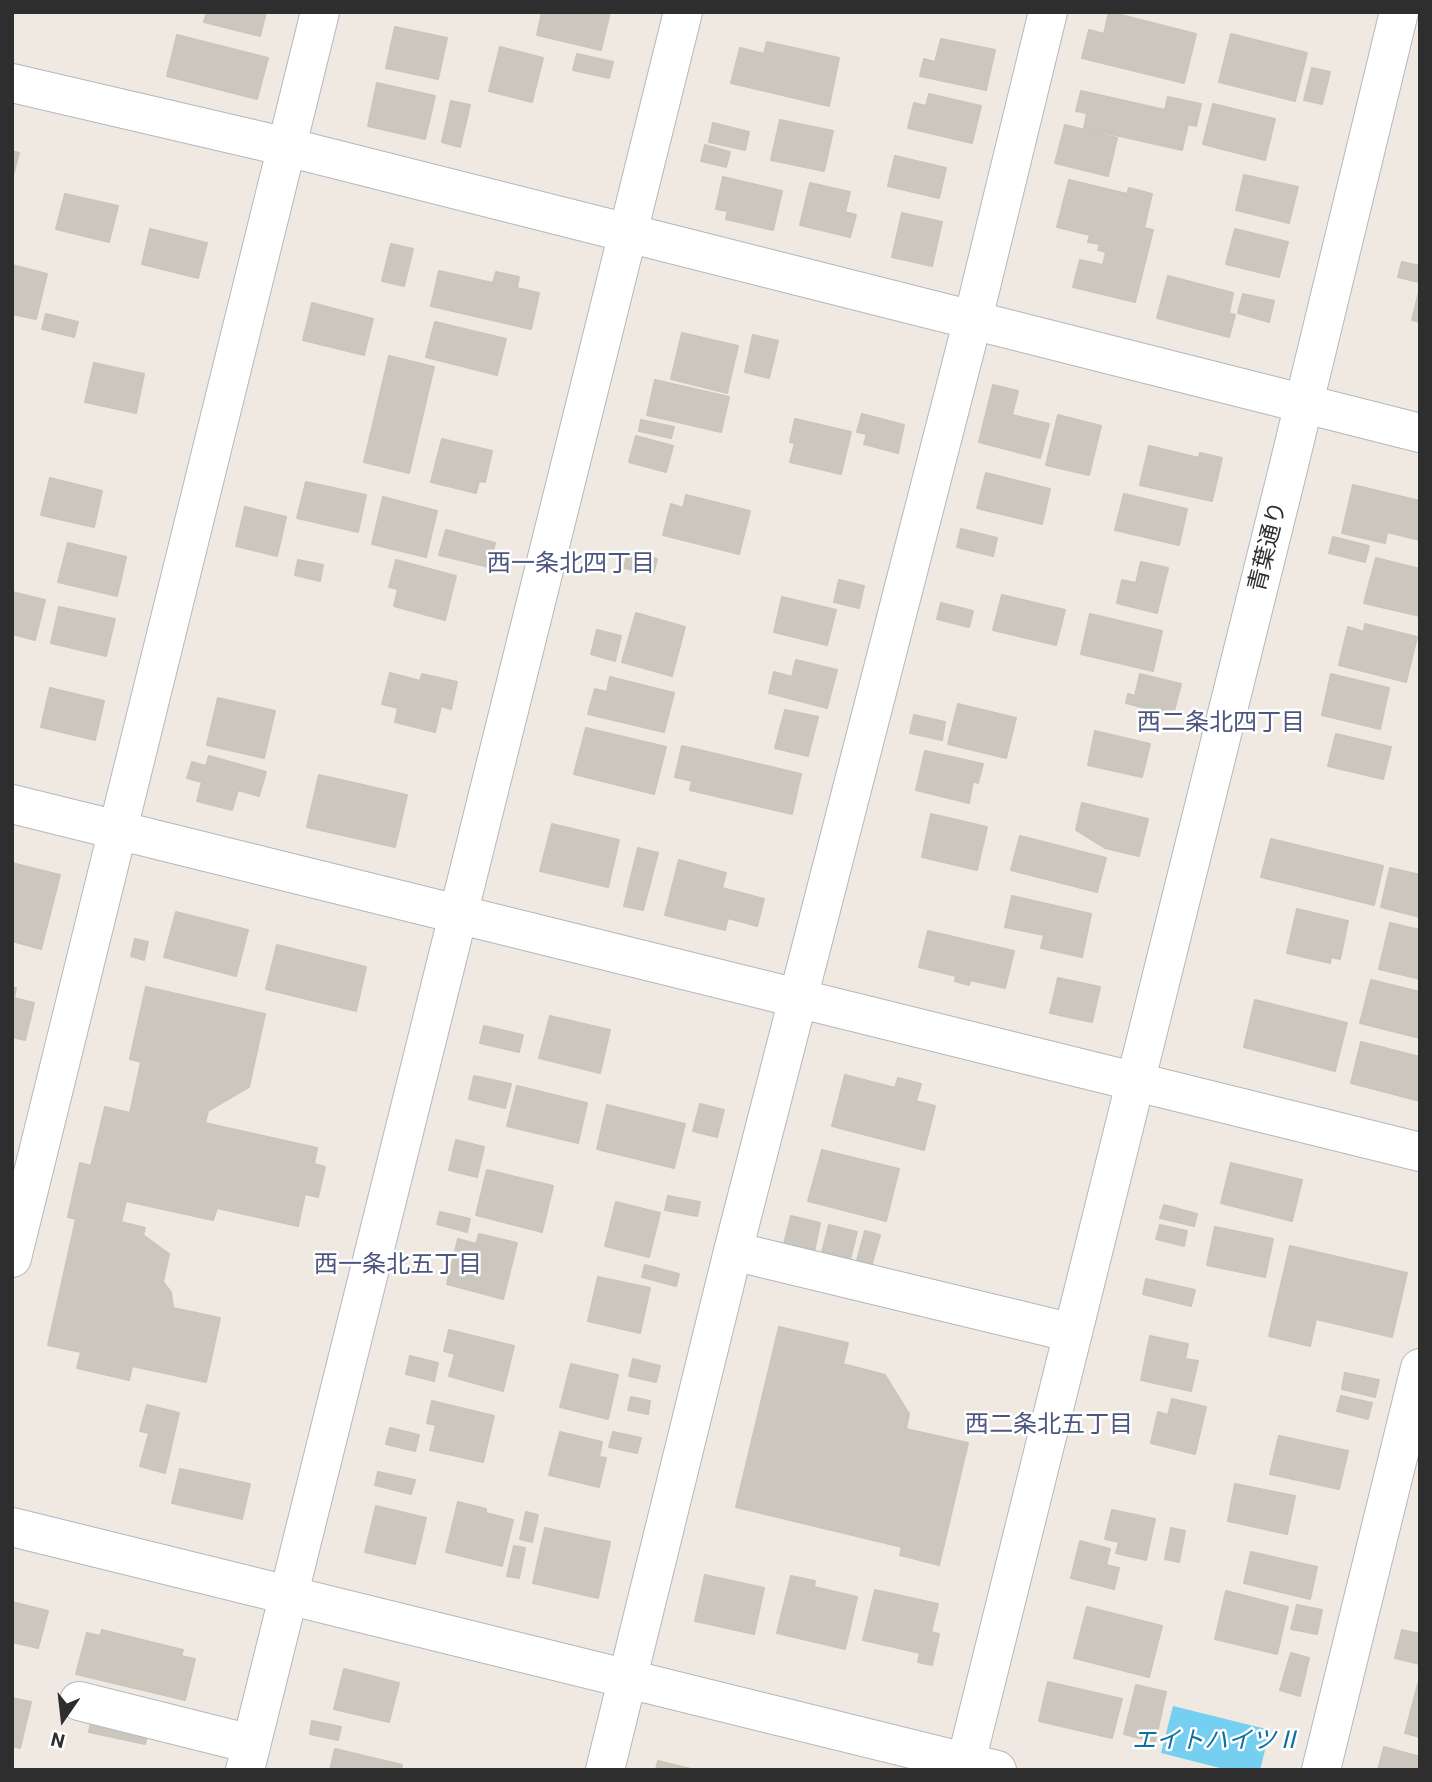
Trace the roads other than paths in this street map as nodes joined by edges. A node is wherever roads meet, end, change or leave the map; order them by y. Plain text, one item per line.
1 (320, 12) edge
2 (683, 12) edge
3 (1048, 12) edge
4 (1399, 12) edge
5 (12, 82) edge
6 (287, 147) junction
7 (629, 233) junction
8 (973, 319) junction
9 (1304, 405) junction
10 (1420, 433) edge
11 (12, 804) edge
12 (118, 830) junction
13 (459, 914) junction
14 (799, 998) junction
15 (1136, 1082) junction
16 (1420, 1152) edge
17 (733, 1251) junction
18 (12, 1258) edge
19 (1073, 1332) junction
20 (1420, 1368) edge
21 (12, 1527) edge
22 (289, 1596) junction
23 (628, 1679) junction
24 (79, 1701) dead end
25 (248, 1757) edge
26 (975, 1767) edge
27 (605, 1770) edge
28 (1321, 1770) edge

1 - 6 street
2 - 7 street
3 - 8 street
4 - 9 street, 青葉通り
5 - 6 street
6 - 7 street
6 - 12 street
7 - 8 street
7 - 13 street
8 - 9 street
8 - 14 street
9 - 10 street
9 - 15 street, 青葉通り
11 - 12 street
12 - 13 street
12 - 18 street
13 - 14 street
13 - 22 street
14 - 15 street
14 - 17 street
15 - 16 street
15 - 19 street, 青葉通り
17 - 19 street
17 - 23 street
19 - 26 street, 青葉通り
20 - 28 street
21 - 22 street
22 - 23 street
22 - 25 street
23 - 26 street
23 - 27 street
24 - 25 street

